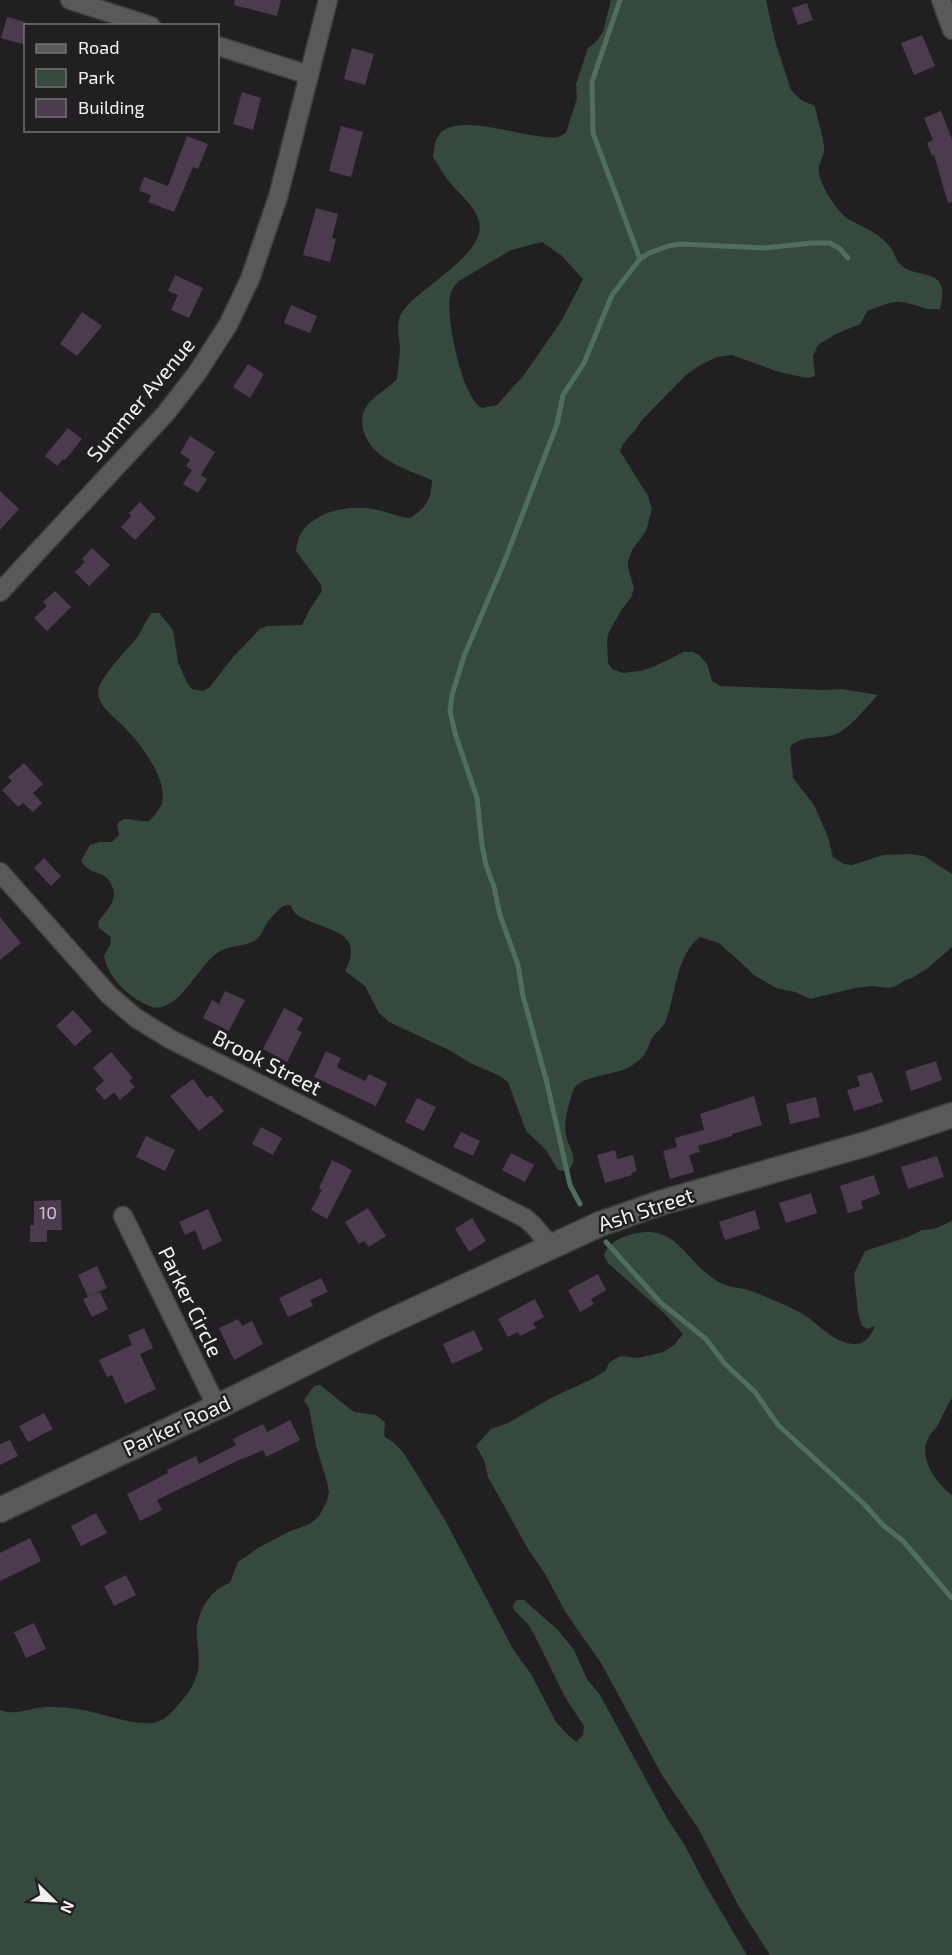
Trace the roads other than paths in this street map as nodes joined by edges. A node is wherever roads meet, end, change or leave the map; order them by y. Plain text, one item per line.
1 (70, 0) edge
2 (328, 0) edge
3 (941, 0) edge
4 (146, 24) edge
5 (952, 30) edge
6 (219, 46) edge
7 (309, 75) junction
8 (0, 592) edge
9 (1, 875) edge
10 (952, 1115) edge
11 (123, 1216) dead end
12 (551, 1245) junction
13 (353, 1339) joint
14 (217, 1407) junction
15 (0, 1509) edge

1 - 4 street
2 - 7 street, Summer Avenue
3 - 5 street
6 - 7 street
7 - 8 street, Summer Avenue
9 - 12 street, Brook Street
10 - 12 street, Ash Street
11 - 14 street, Parker Circle
12 - 13 street, Ash Street
13 - 14 street, Parker Road
14 - 15 street, Parker Road

